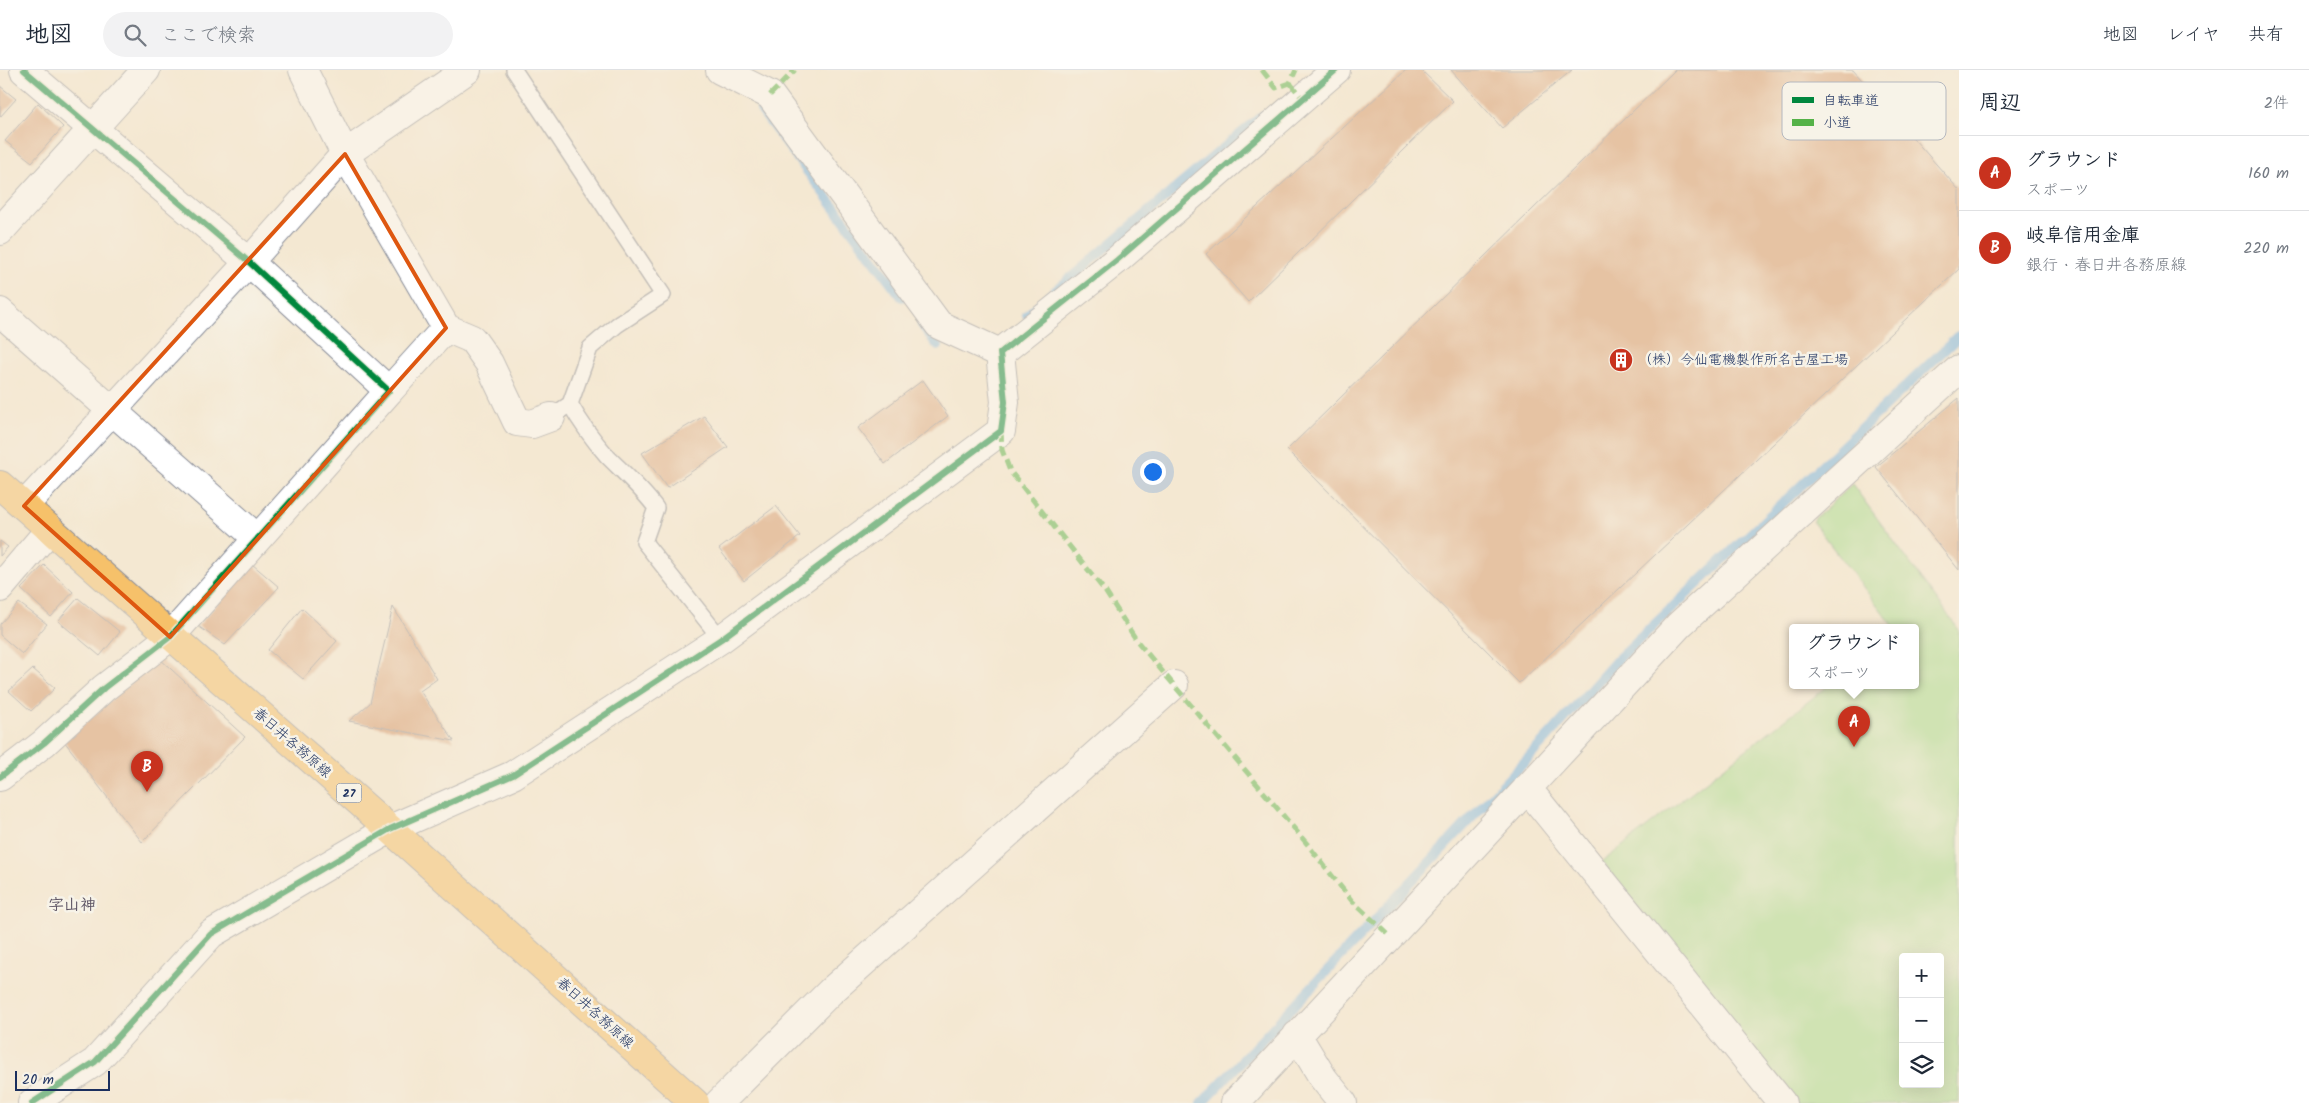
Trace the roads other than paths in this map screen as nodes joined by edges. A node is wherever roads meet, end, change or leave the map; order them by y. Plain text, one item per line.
1 (24, 70) edge
2 (146, 70) edge
3 (303, 70) edge
4 (467, 70) edge
5 (514, 70) edge
6 (720, 70) edge
7 (1336, 70) edge
8 (92, 130) junction
9 (345, 154) junction
10 (0, 232) edge
11 (249, 262) junction
12 (0, 312) edge
13 (446, 328) junction
14 (1000, 352) junction
15 (1959, 369) edge
16 (389, 391) junction
17 (560, 410) junction
18 (112, 411) junction
19 (0, 485) edge
20 (24, 506) junction
21 (50, 529) junction
22 (257, 538) junction
23 (0, 588) edge
24 (170, 637) junction
25 (721, 639) junction
26 (1174, 685) dead end
27 (0, 778) edge
28 (1527, 788) junction
29 (390, 829) junction
30 (1297, 1035) junction
31 (1778, 1102) edge
32 (32, 1103) edge
33 (695, 1103) edge
34 (720, 1103) edge
35 (1235, 1103) edge
36 (1343, 1103) edge

1 - 8 street
2 - 8 street
3 - 9 street
4 - 9 street
5 - 17 lane
6 - 14 street
7 - 14 street
8 - 10 street
8 - 11 street
9 - 11 street
9 - 13 street
11 - 16 street
11 - 18 street
12 - 18 street
13 - 16 street
13 - 17 street
14 - 25 street
15 - 28 street
16 - 22 street
17 - 25 lane
18 - 20 street
18 - 22 street
19 - 20 main road, 春日井各務原線 / 27
20 - 21 main road, 春日井各務原線 / 27
21 - 23 street
21 - 24 main road, 春日井各務原線 / 27
22 - 24 street
24 - 27 street
24 - 29 main road, 春日井各務原線 / 27
25 - 29 street
26 - 34 street
28 - 30 street
28 - 31 street
29 - 32 street
29 - 33 main road, 春日井各務原線 / 27
30 - 35 street
30 - 36 street

